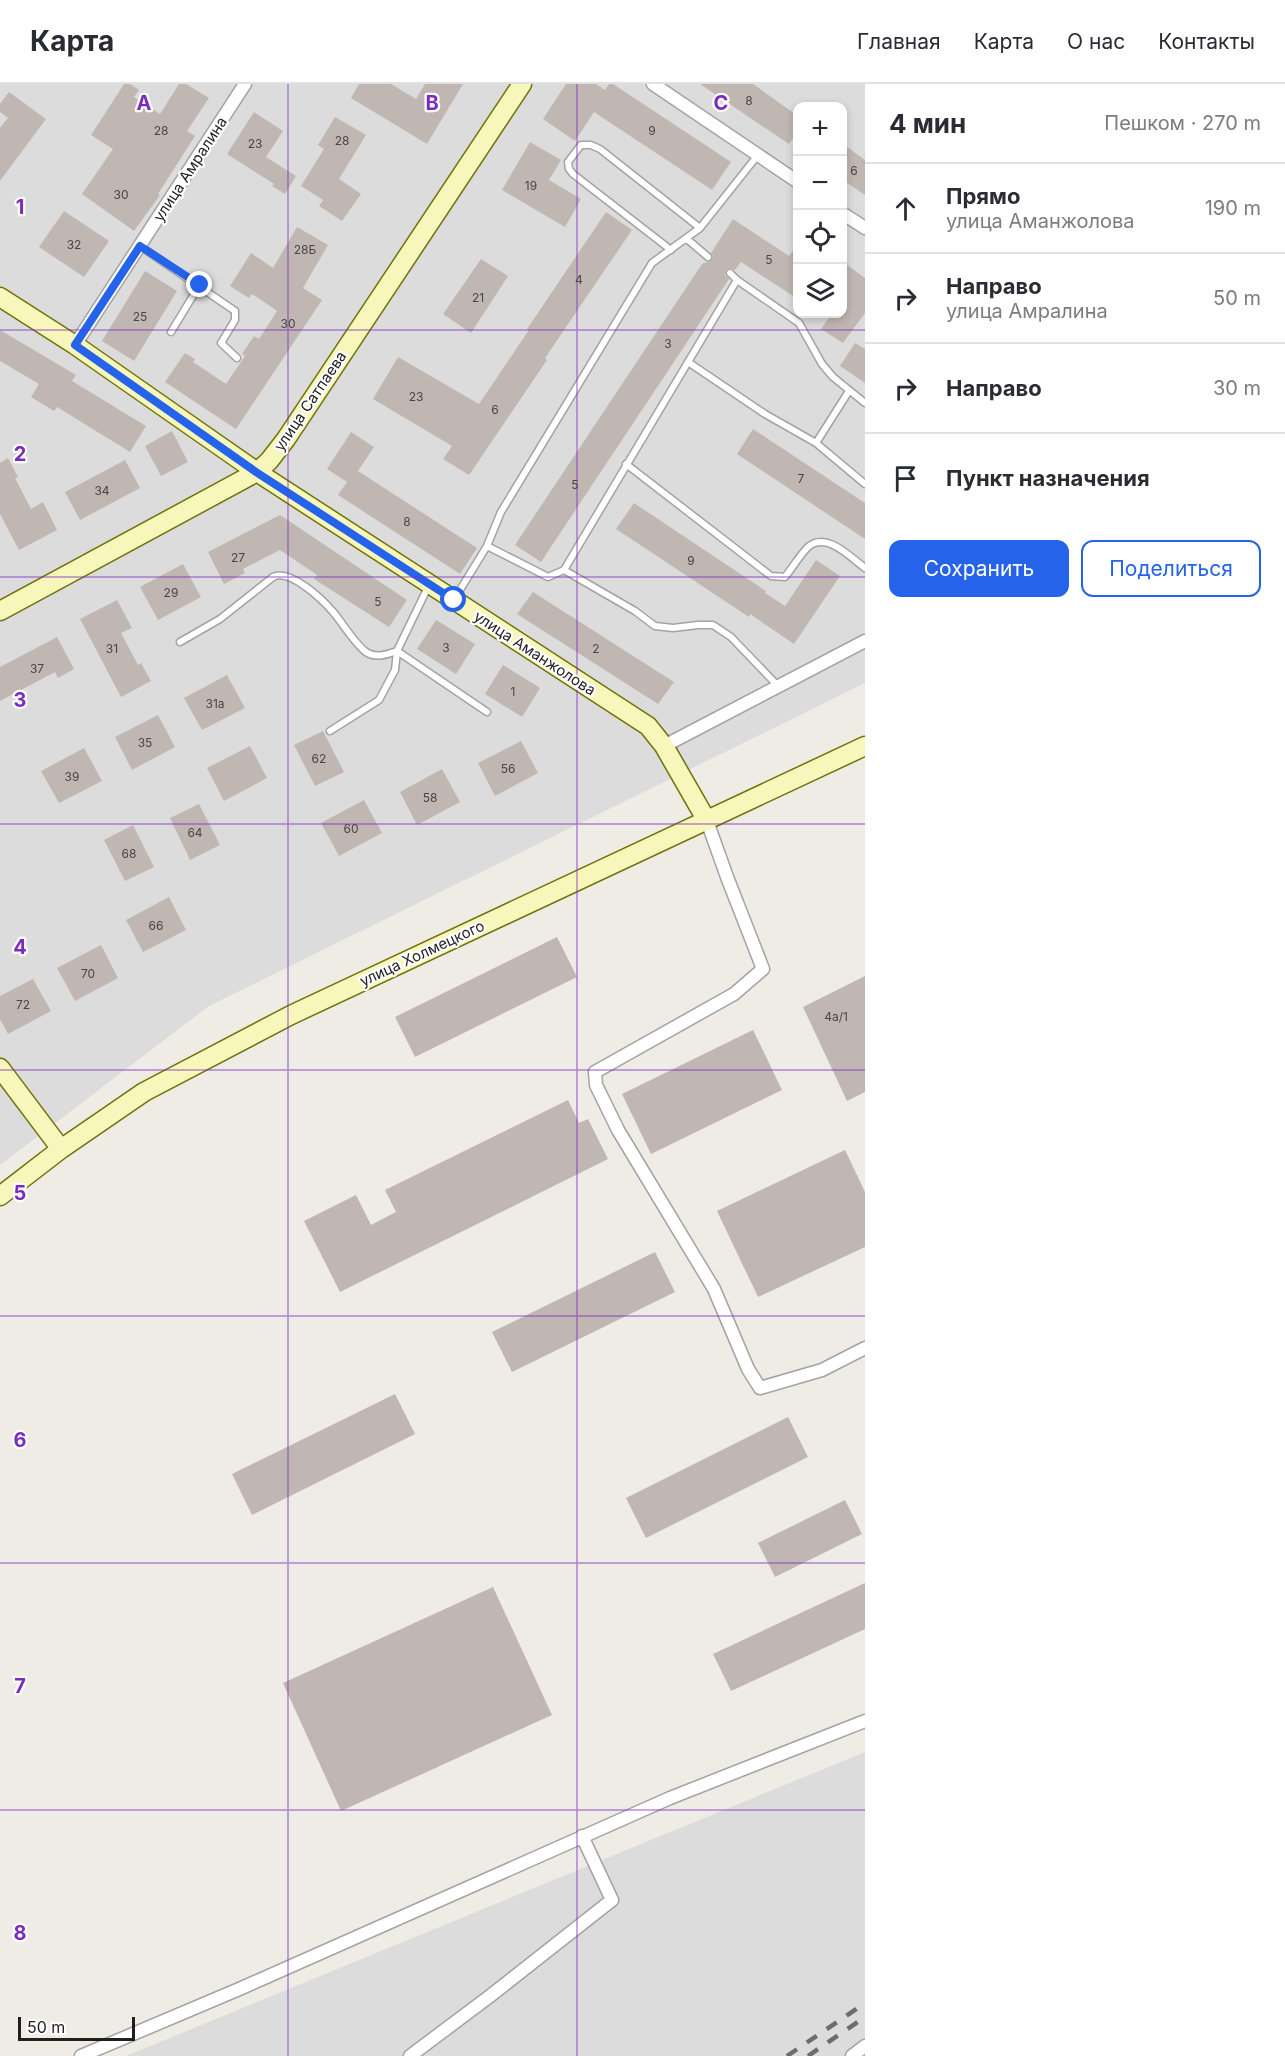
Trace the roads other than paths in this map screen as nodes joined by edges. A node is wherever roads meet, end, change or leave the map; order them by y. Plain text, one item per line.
1 (245, 84) edge
2 (522, 84) edge
3 (653, 84) edge
4 (758, 155) junction
5 (793, 179) edge
6 (847, 216) edge
7 (700, 228) junction
8 (865, 228) edge
9 (687, 239) junction
10 (140, 246) junction
11 (671, 250) junction
12 (708, 257) dead end
13 (730, 273) dead end
14 (737, 280) junction
15 (200, 285) junction
16 (0, 297) edge
17 (171, 332) dead end
18 (75, 345) junction
19 (237, 358) dead end
20 (688, 362) junction
21 (849, 391) junction
22 (865, 403) edge
23 (816, 443) junction
24 (626, 464) junction
25 (256, 472) junction
26 (865, 484) edge
27 (487, 546) junction
28 (865, 568) edge
29 (564, 570) junction
30 (429, 584) junction
31 (454, 600) junction
32 (0, 611) edge
33 (865, 641) edge
34 (180, 642) dead end
35 (397, 651) junction
36 (778, 686) junction
37 (487, 712) dead end
38 (330, 731) dead end
39 (664, 746) junction
40 (865, 746) edge
41 (707, 821) junction
42 (0, 1068) edge
43 (61, 1149) junction
44 (0, 1196) edge
45 (865, 1348) edge
46 (865, 1721) edge
47 (582, 1836) junction
48 (865, 2046) edge
49 (81, 2056) edge
50 (410, 2056) edge
51 (852, 2056) edge

1 - 10 street, улица Амралина
2 - 25 street, улица Сатпаева
3 - 4 street
4 - 5 street
4 - 7 lane
6 - 8 street
7 - 9 lane
7 - 11 lane
9 - 11 lane
9 - 12 lane
10 - 15 lane
10 - 18 street, улица Амралина
11 - 27 lane
13 - 14 lane
14 - 20 lane
14 - 21 lane
15 - 17 lane
15 - 19 lane
16 - 18 street, улица Аманжолова
18 - 25 street, улица Аманжолова
20 - 23 lane
20 - 24 lane
21 - 22 lane
21 - 23 lane
23 - 26 lane
24 - 28 lane
24 - 29 lane
25 - 30 street, улица Аманжолова
25 - 32 street, улица Сатпаева
27 - 29 lane
27 - 31 lane
29 - 36 lane
30 - 31 street, улица Аманжолова
30 - 35 lane
31 - 39 street, улица Аманжолова
33 - 36 street
34 - 35 lane
35 - 37 lane
35 - 38 lane
36 - 39 street
39 - 41 street, улица Аманжолова
40 - 41 street, улица Холмецкого
41 - 43 street, улица Холмецкого
41 - 45 street
42 - 43 street
43 - 44 street, улица Холмецкого
46 - 47 street
47 - 49 street
47 - 50 street
48 - 51 street

